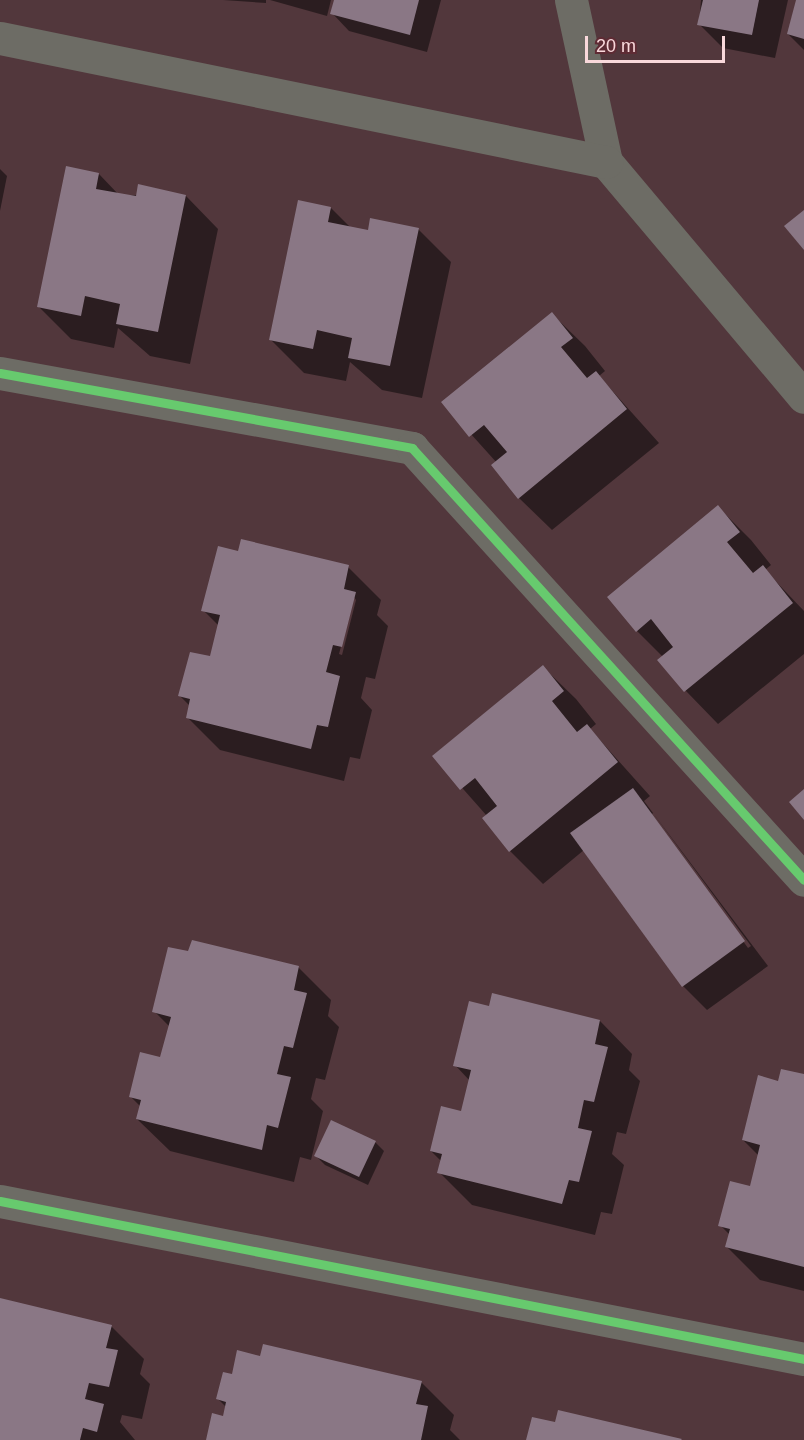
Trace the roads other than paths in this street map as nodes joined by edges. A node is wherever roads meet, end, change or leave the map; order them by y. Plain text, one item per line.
1 (571, 0) edge
2 (0, 38) edge
3 (606, 162) junction
4 (0, 373) edge
5 (804, 397) edge
6 (804, 880) edge
7 (0, 1201) edge
8 (804, 1359) edge

1 - 3 street
2 - 3 street
3 - 5 street
4 - 6 street
7 - 8 street

